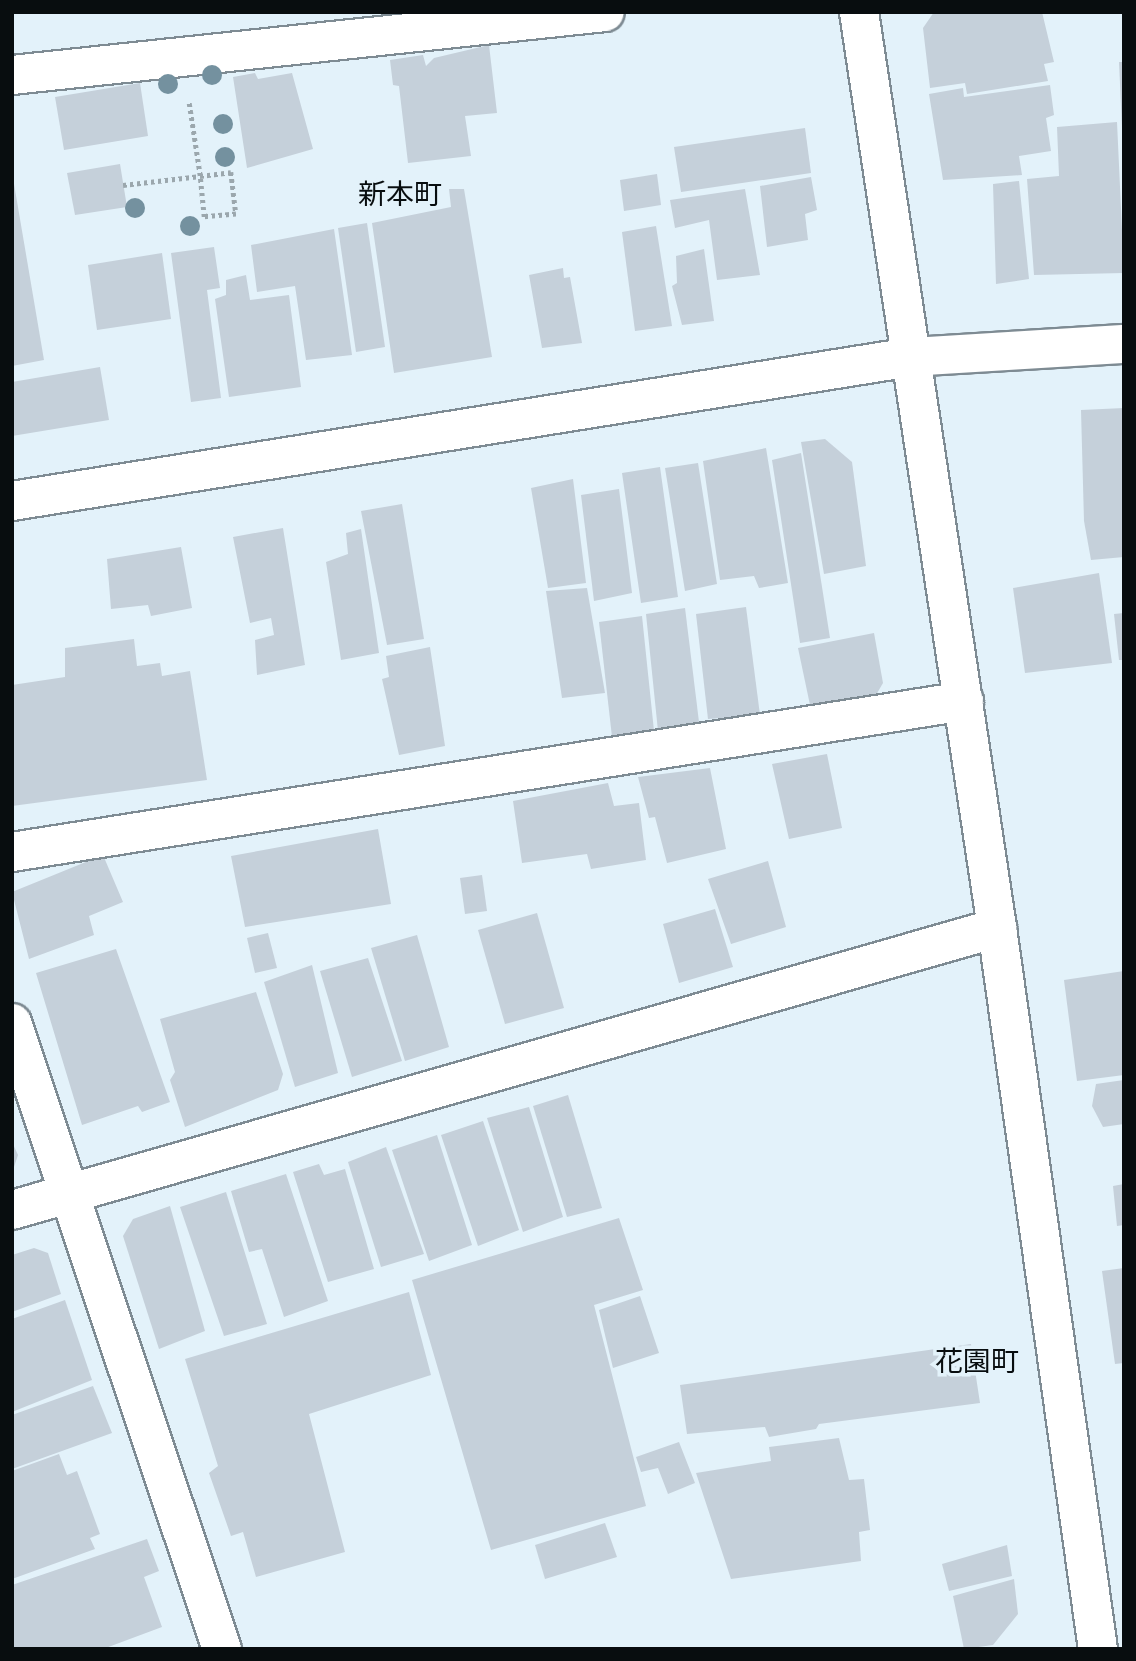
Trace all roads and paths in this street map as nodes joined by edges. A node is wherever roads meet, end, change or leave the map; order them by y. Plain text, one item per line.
1 (605, 12) edge
2 (859, 12) edge
3 (183, 57) junction
4 (12, 75) edge
5 (200, 176) junction
6 (123, 184) dead end
7 (1124, 344) edge
8 (911, 356) junction
9 (12, 501) edge
10 (964, 701) junction
11 (12, 852) edge
12 (997, 928) junction
13 (12, 1023) edge
14 (70, 1193) junction
15 (12, 1210) edge
16 (222, 1649) edge
17 (1098, 1649) edge

1 - 3 street
2 - 8 street
3 - 4 street
3 - 5 path
5 - 5 path
5 - 6 path
7 - 8 street
8 - 9 street
8 - 10 street
10 - 11 street
10 - 12 street
12 - 14 street
12 - 17 street
13 - 14 street
14 - 15 street
14 - 16 street

